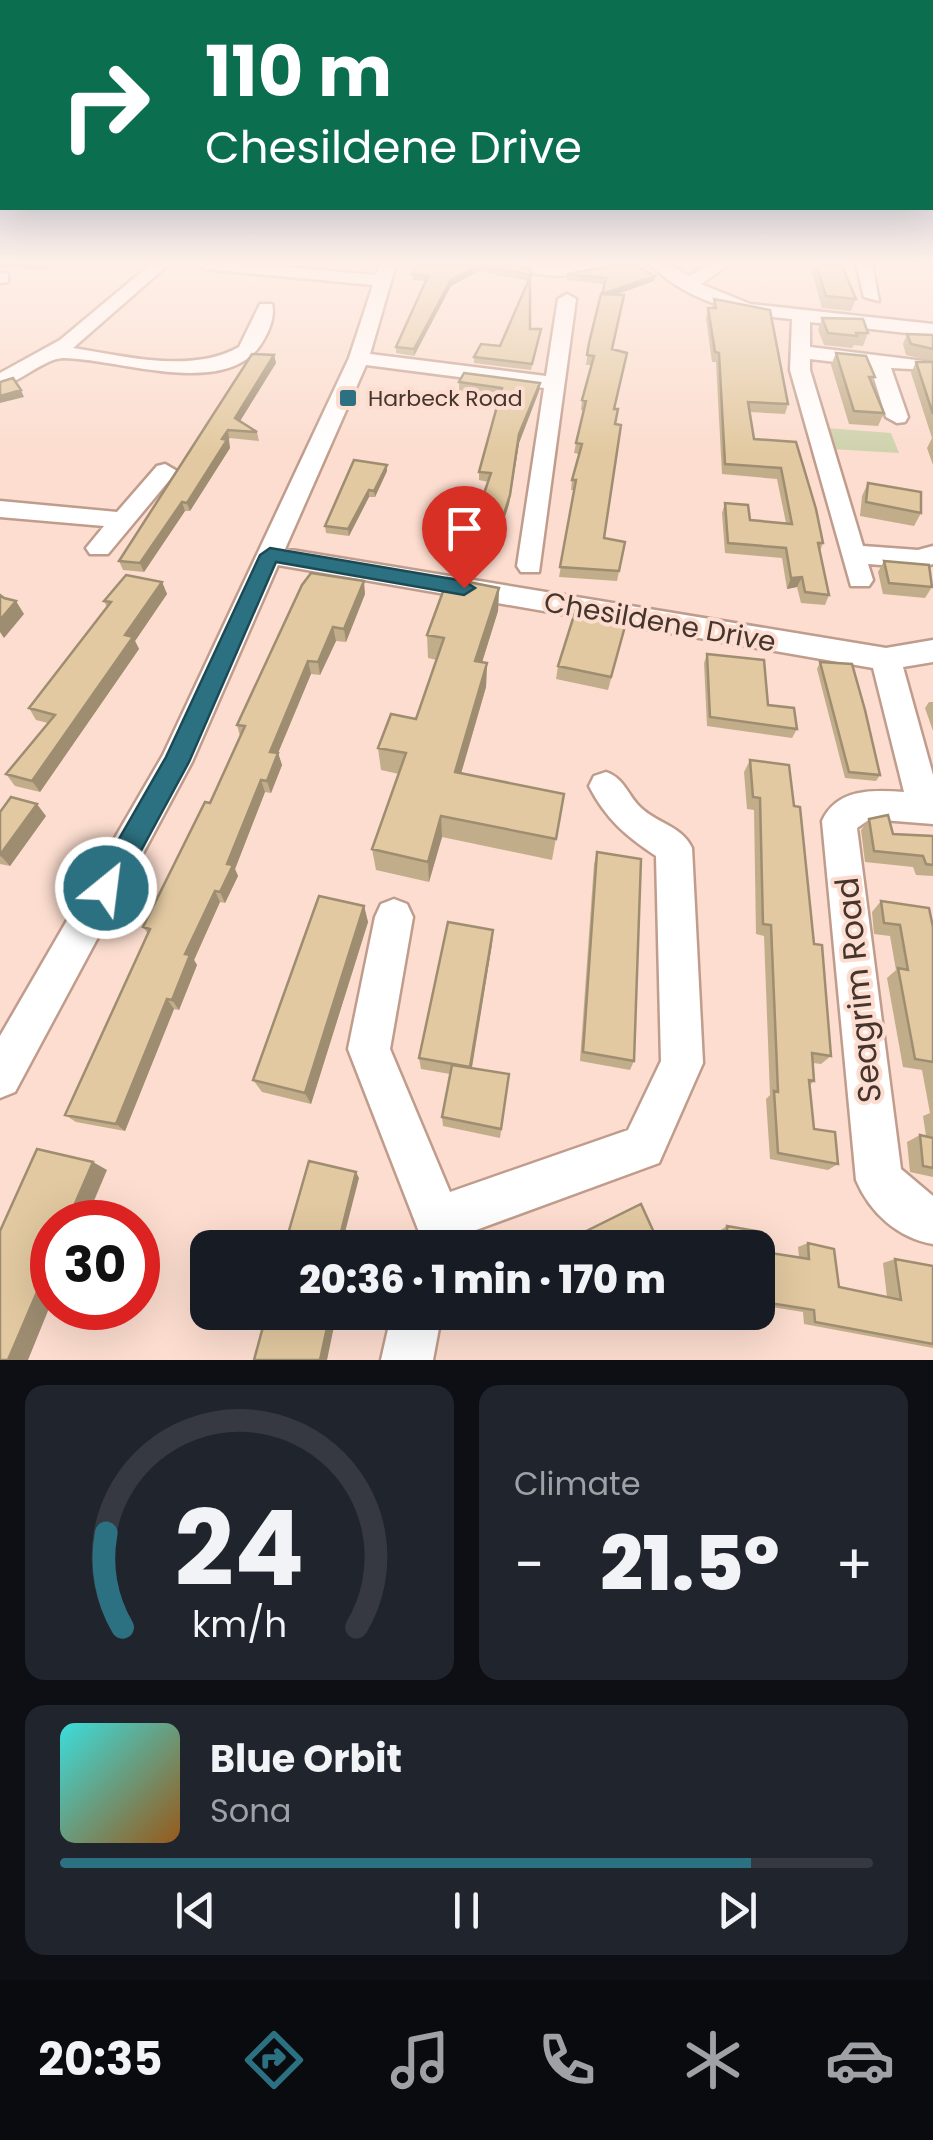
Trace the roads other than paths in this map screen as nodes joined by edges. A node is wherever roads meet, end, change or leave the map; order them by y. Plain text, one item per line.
1 (93, 327) edge
2 (261, 327) edge
3 (369, 327) edge
4 (563, 327) edge
5 (802, 327) edge
6 (905, 327) edge
7 (933, 330) edge
8 (60, 352) junction
9 (803, 352) junction
10 (359, 358) junction
11 (879, 362) junction
12 (926, 366) edge
13 (0, 382) edge
14 (555, 383) junction
15 (897, 417) dead end
16 (164, 471) dead end
17 (0, 508) edge
18 (123, 520) junction
19 (99, 548) dead end
20 (933, 554) edge
21 (270, 555) junction
22 (530, 566) dead end
23 (933, 651) edge
24 (886, 659) junction
25 (606, 786) dead end
26 (929, 808) edge
27 (394, 917) dead end
28 (0, 1077) edge
29 (933, 1220) edge
30 (434, 1230) edge
31 (445, 1230) edge
32 (414, 1330) edge
33 (407, 1360) edge

1 - 8 street
2 - 8 street
3 - 10 street
4 - 14 street
5 - 9 street
6 - 7 street
8 - 13 street
9 - 11 street
9 - 20 street
10 - 14 street
10 - 21 street
11 - 12 street
11 - 15 street
14 - 22 street
16 - 18 street
17 - 18 street
18 - 19 street
21 - 24 street, Chesildene Drive
21 - 28 street
23 - 24 street, Chesildene Drive
24 - 26 street, Seagrim Road
25 - 31 street
26 - 29 street, Seagrim Road
27 - 30 street
32 - 33 street

